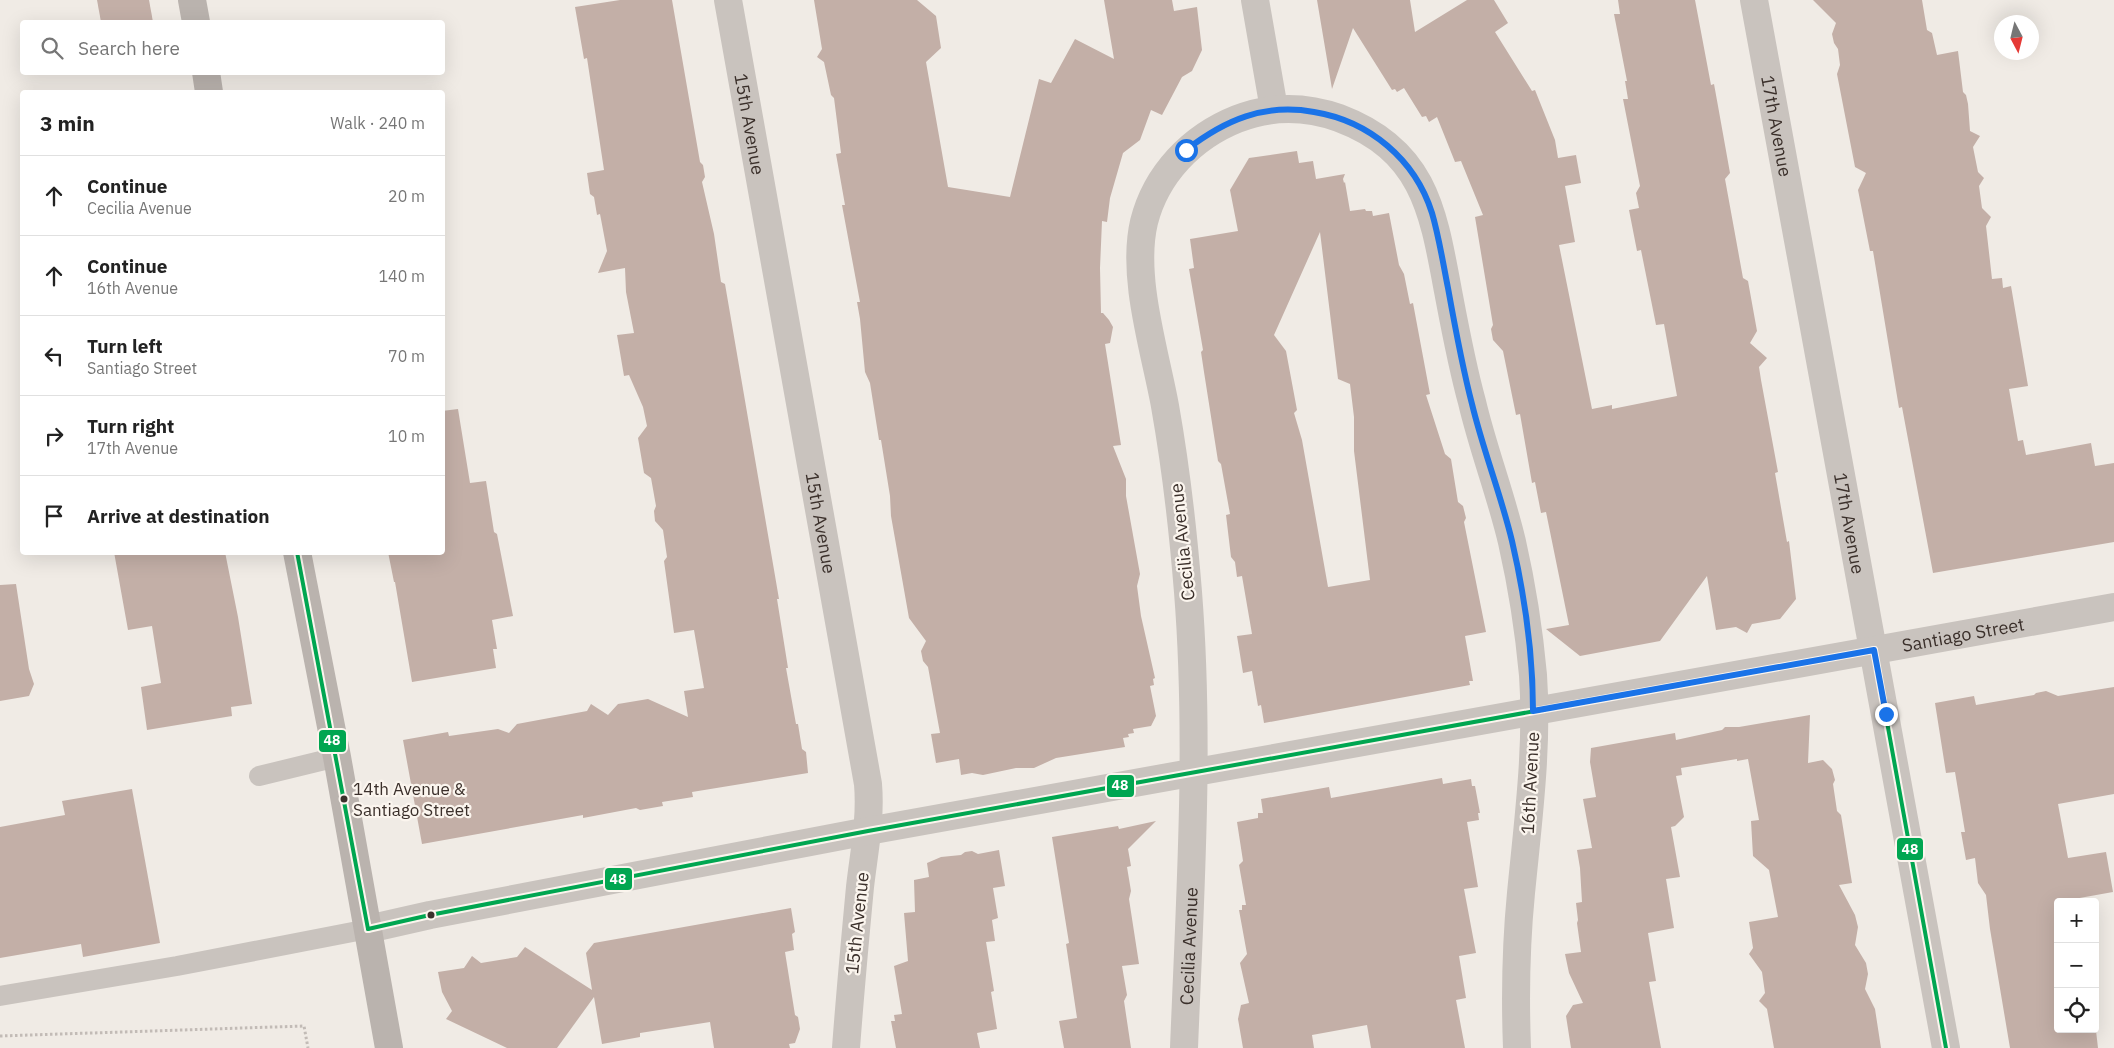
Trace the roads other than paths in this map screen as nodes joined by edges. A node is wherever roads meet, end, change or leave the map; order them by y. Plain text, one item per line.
1 (192, 0) edge
2 (728, 0) edge
3 (1255, 0) edge
4 (1754, 0) edge
5 (196, 20) edge
6 (206, 75) edge
7 (209, 90) edge
8 (1274, 109) junction
9 (298, 555) edge
10 (2114, 607) edge
11 (1874, 650) junction
12 (1533, 711) junction
13 (337, 757) junction
14 (1193, 772) junction
15 (259, 776) dead end
16 (868, 831) junction
17 (368, 929) junction
18 (0, 996) edge
19 (389, 1048) edge
20 (846, 1048) edge
21 (1184, 1048) edge
22 (1517, 1048) edge
23 (1946, 1048) edge

1 - 5 street
2 - 16 street, 15th Avenue
3 - 8 street
4 - 11 street, 17th Avenue
6 - 7 street
8 - 12 street, 16th Avenue
8 - 14 street, Cecilia Avenue
9 - 13 street
10 - 11 street, Santiago Street
11 - 12 street, Santiago Street
11 - 23 street, 17th Avenue
12 - 14 street, Santiago Street
12 - 22 street, 16th Avenue
13 - 15 lane
13 - 17 street
14 - 16 street, Santiago Street
14 - 21 street, Cecilia Avenue
16 - 17 street, Santiago Street
16 - 20 street, 15th Avenue
17 - 18 lane
17 - 19 street

